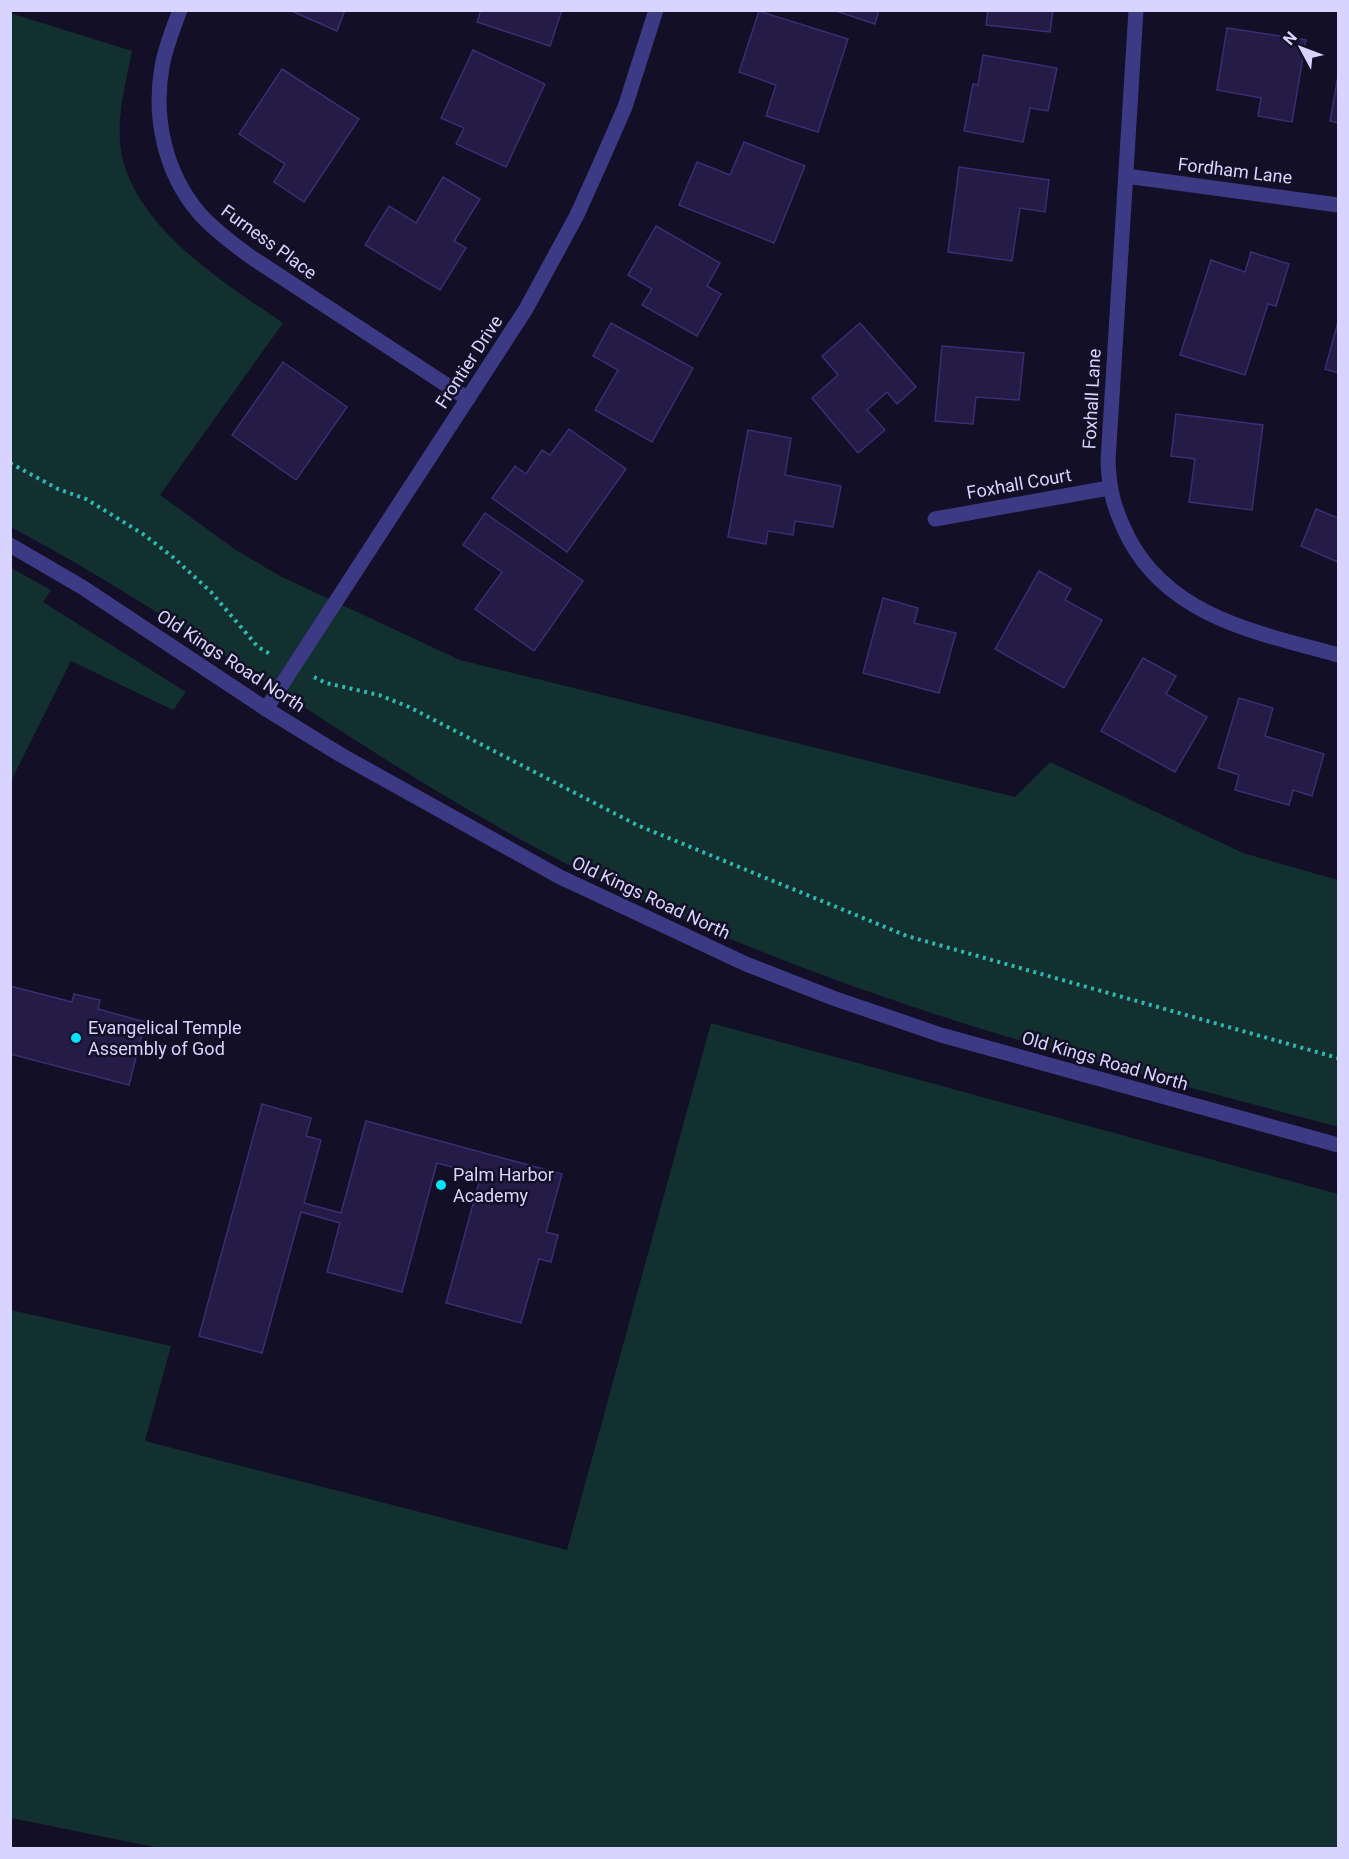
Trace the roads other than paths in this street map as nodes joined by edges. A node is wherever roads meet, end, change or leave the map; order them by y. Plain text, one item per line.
1 (180, 10) edge
2 (656, 10) edge
3 (1136, 10) edge
4 (1126, 176) junction
5 (1338, 205) edge
6 (468, 399) junction
7 (1109, 488) junction
8 (935, 519) dead end
9 (10, 545) edge
10 (1338, 655) edge
11 (266, 709) junction
12 (1338, 1145) edge

1 - 6 street, Furness Place
2 - 6 street, Frontier Drive
3 - 4 street, Foxhall Lane
4 - 5 street, Fordham Lane
4 - 7 street, Foxhall Lane
6 - 11 street, Frontier Drive
7 - 8 street, Foxhall Court
7 - 10 street, Foxhall Lane
9 - 11 street, Old Kings Road North
11 - 12 street, Old Kings Road North

